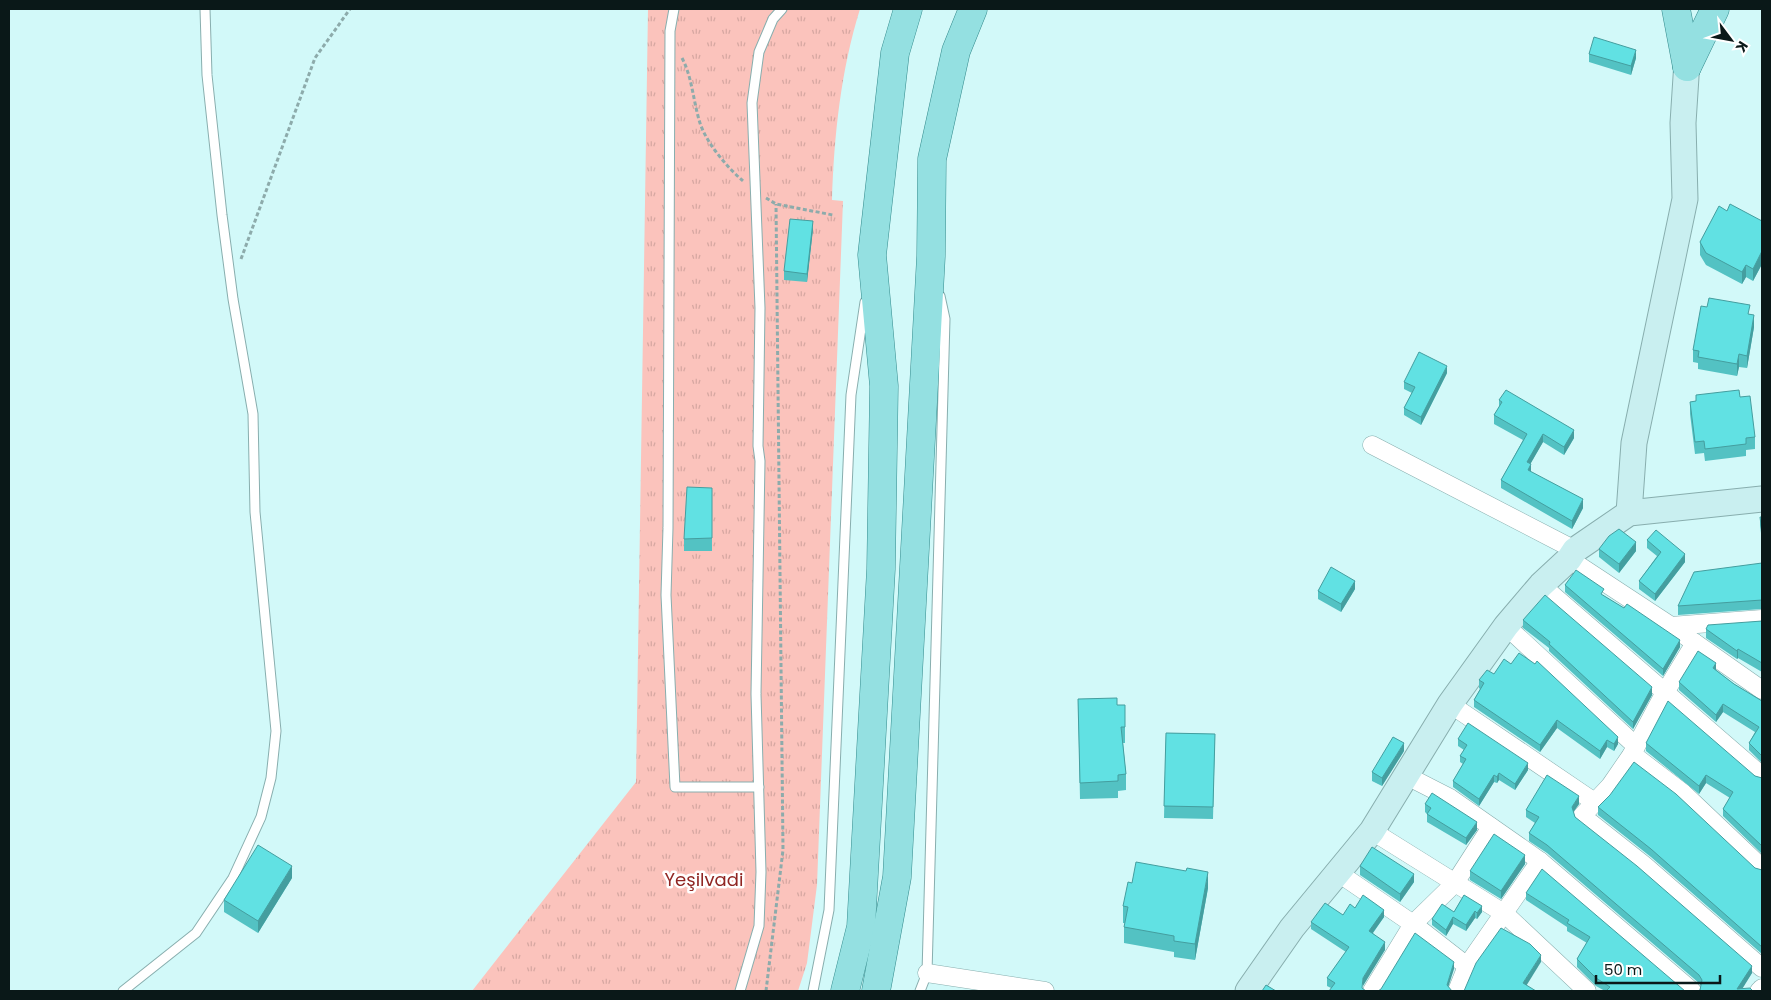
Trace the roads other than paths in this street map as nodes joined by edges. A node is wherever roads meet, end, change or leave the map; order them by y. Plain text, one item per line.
1 (205, 9) edge
2 (674, 9) edge
3 (782, 9) edge
4 (908, 9) edge
5 (973, 9) edge
6 (1676, 9) edge
7 (1689, 9) edge
8 (1715, 9) edge
9 (1687, 67) junction
10 (872, 255) junction
11 (931, 256) junction
12 (1372, 445) dead end
13 (1762, 499) edge
14 (1629, 513) junction
15 (1572, 555) junction
16 (1541, 585) junction
17 (1762, 619) edge
18 (1506, 626) junction
19 (1671, 626) junction
20 (1695, 644) junction
21 (1762, 690) edge
22 (1664, 694) junction
23 (1450, 704) junction
24 (1634, 750) junction
25 (1407, 776) junction
26 (1762, 776) edge
27 (759, 787) junction
28 (1593, 801) junction
29 (1491, 826) junction
30 (1372, 831) junction
31 (1540, 860) junction
32 (1762, 868) edge
33 (1337, 872) junction
34 (1455, 883) junction
35 (1504, 914) junction
36 (1413, 924) junction
37 (1467, 966) junction
38 (1762, 968) edge
39 (927, 973) junction
40 (1762, 988) edge
41 (1459, 990) edge
42 (123, 991) edge
43 (740, 991) edge
44 (813, 991) edge
45 (845, 991) edge
46 (876, 991) edge
47 (920, 991) edge
48 (1045, 991) edge
49 (1248, 991) edge
50 (1372, 991) edge
51 (1587, 991) edge
52 (1692, 991) edge
53 (1759, 991) edge

1 - 42 lane
2 - 27 lane
3 - 27 lane
4 - 10 main road
5 - 11 main road
6 - 9 main road
7 - 9 street
8 - 9 main road
9 - 14 street
10 - 44 lane
10 - 45 main road
11 - 39 lane
11 - 46 main road
12 - 15 street
13 - 14 street
14 - 15 street
15 - 16 street
15 - 19 street
16 - 18 street
16 - 22 street
17 - 19 street
18 - 23 street
18 - 24 street
19 - 20 street
20 - 21 street
20 - 22 street
22 - 24 street
22 - 26 street
23 - 25 street
23 - 28 street
24 - 28 street
24 - 32 street
25 - 29 street
25 - 30 street
27 - 43 lane
28 - 38 street
29 - 31 street
29 - 34 street
30 - 33 street
30 - 34 street
31 - 35 street
31 - 52 street
33 - 36 street
33 - 49 street
34 - 35 street
34 - 36 street
35 - 37 street
35 - 51 street
36 - 37 street
36 - 50 street
37 - 41 street
39 - 47 lane
39 - 48 street
40 - 53 street

